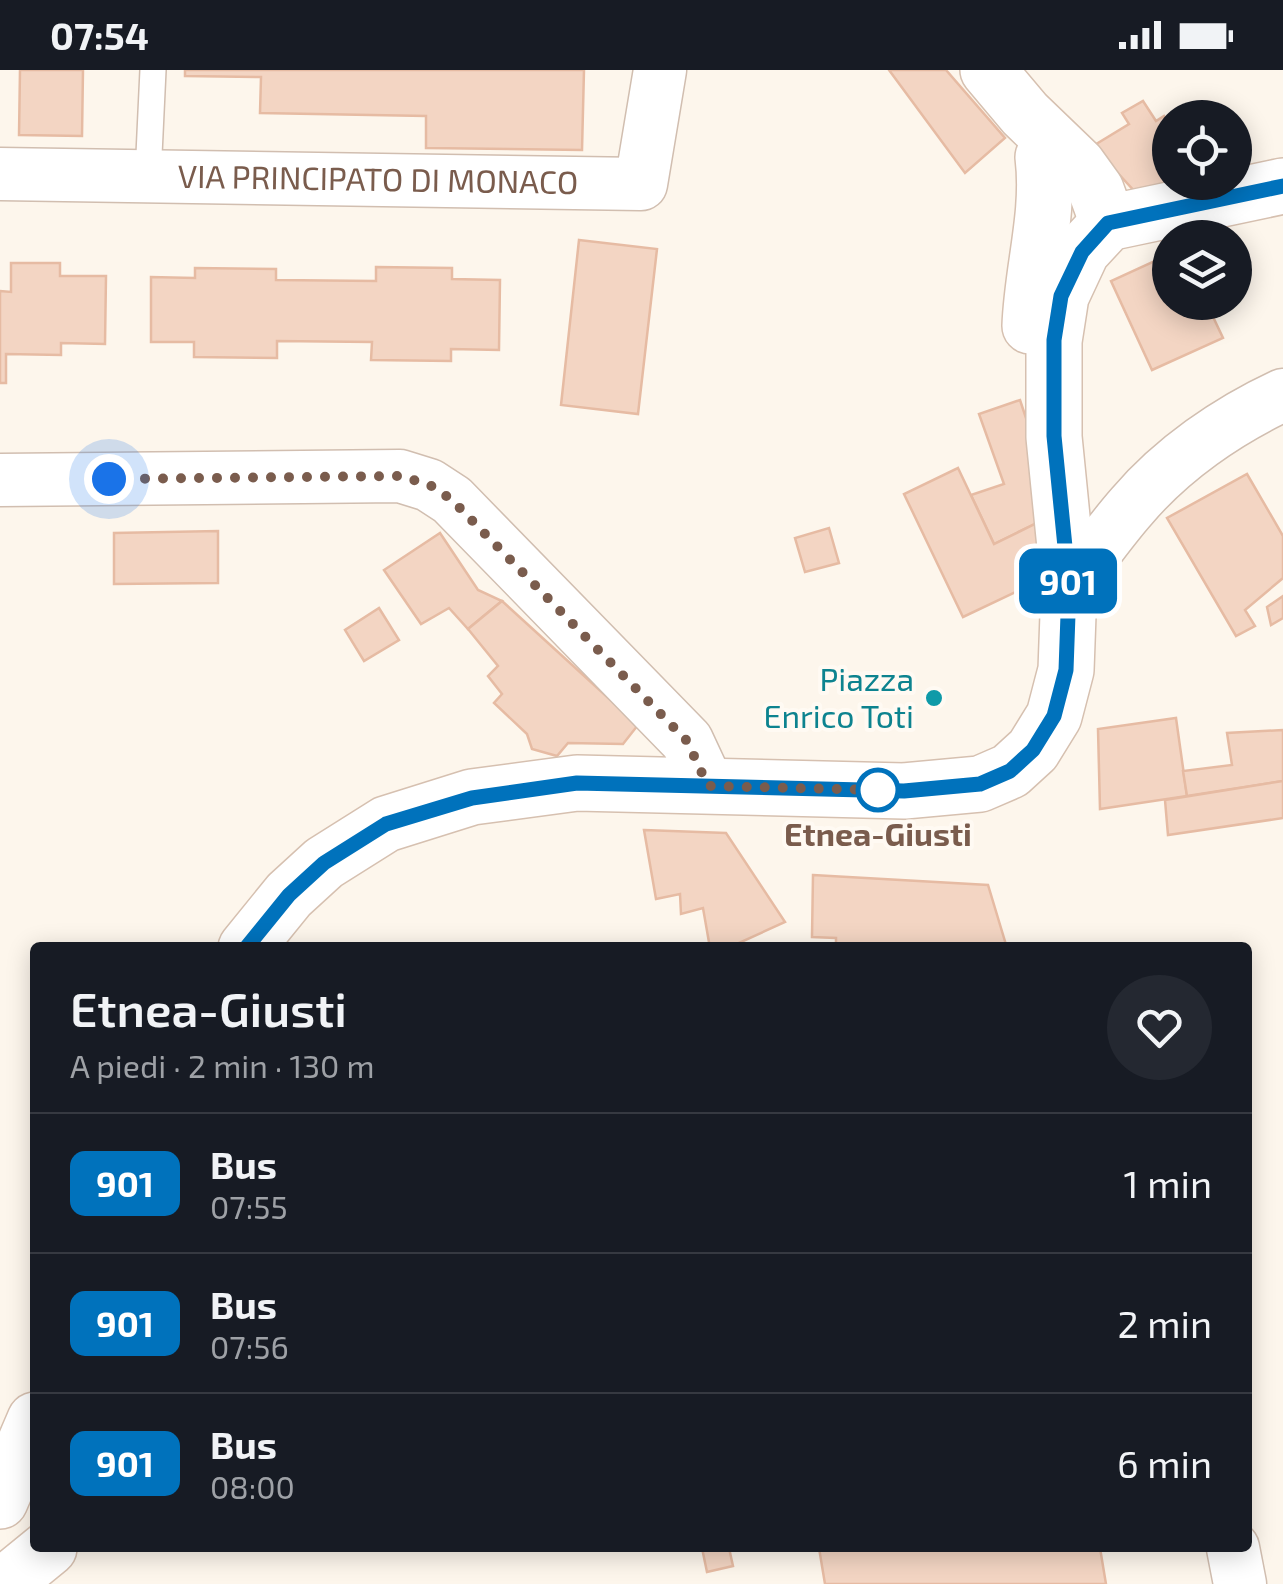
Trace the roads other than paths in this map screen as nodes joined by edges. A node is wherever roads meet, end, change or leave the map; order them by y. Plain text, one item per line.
1 (153, 70) edge
2 (660, 70) edge
3 (988, 70) edge
4 (1034, 135) junction
5 (0, 174) edge
6 (148, 176) junction
7 (1283, 186) edge
8 (1108, 223) junction
9 (1283, 394) edge
10 (1054, 436) junction
11 (0, 480) edge
12 (1069, 587) junction
13 (708, 786) junction
14 (251, 942) edge
15 (30, 1432) edge
16 (0, 1501) edge
17 (45, 1552) edge
18 (1233, 1552) edge
19 (5, 1584) edge
20 (1240, 1584) edge

1 - 6 lane
2 - 6 street, VIA PRINCIPATO DI MONACO
3 - 4 main road
4 - 8 main road
4 - 10 main road
5 - 6 street, VIA PRINCIPATO DI MONACO
7 - 8 main road
8 - 10 main road
9 - 12 street
10 - 12 main road
11 - 13 street
12 - 13 main road
13 - 14 main road
15 - 16 main road
17 - 19 main road
18 - 20 street

